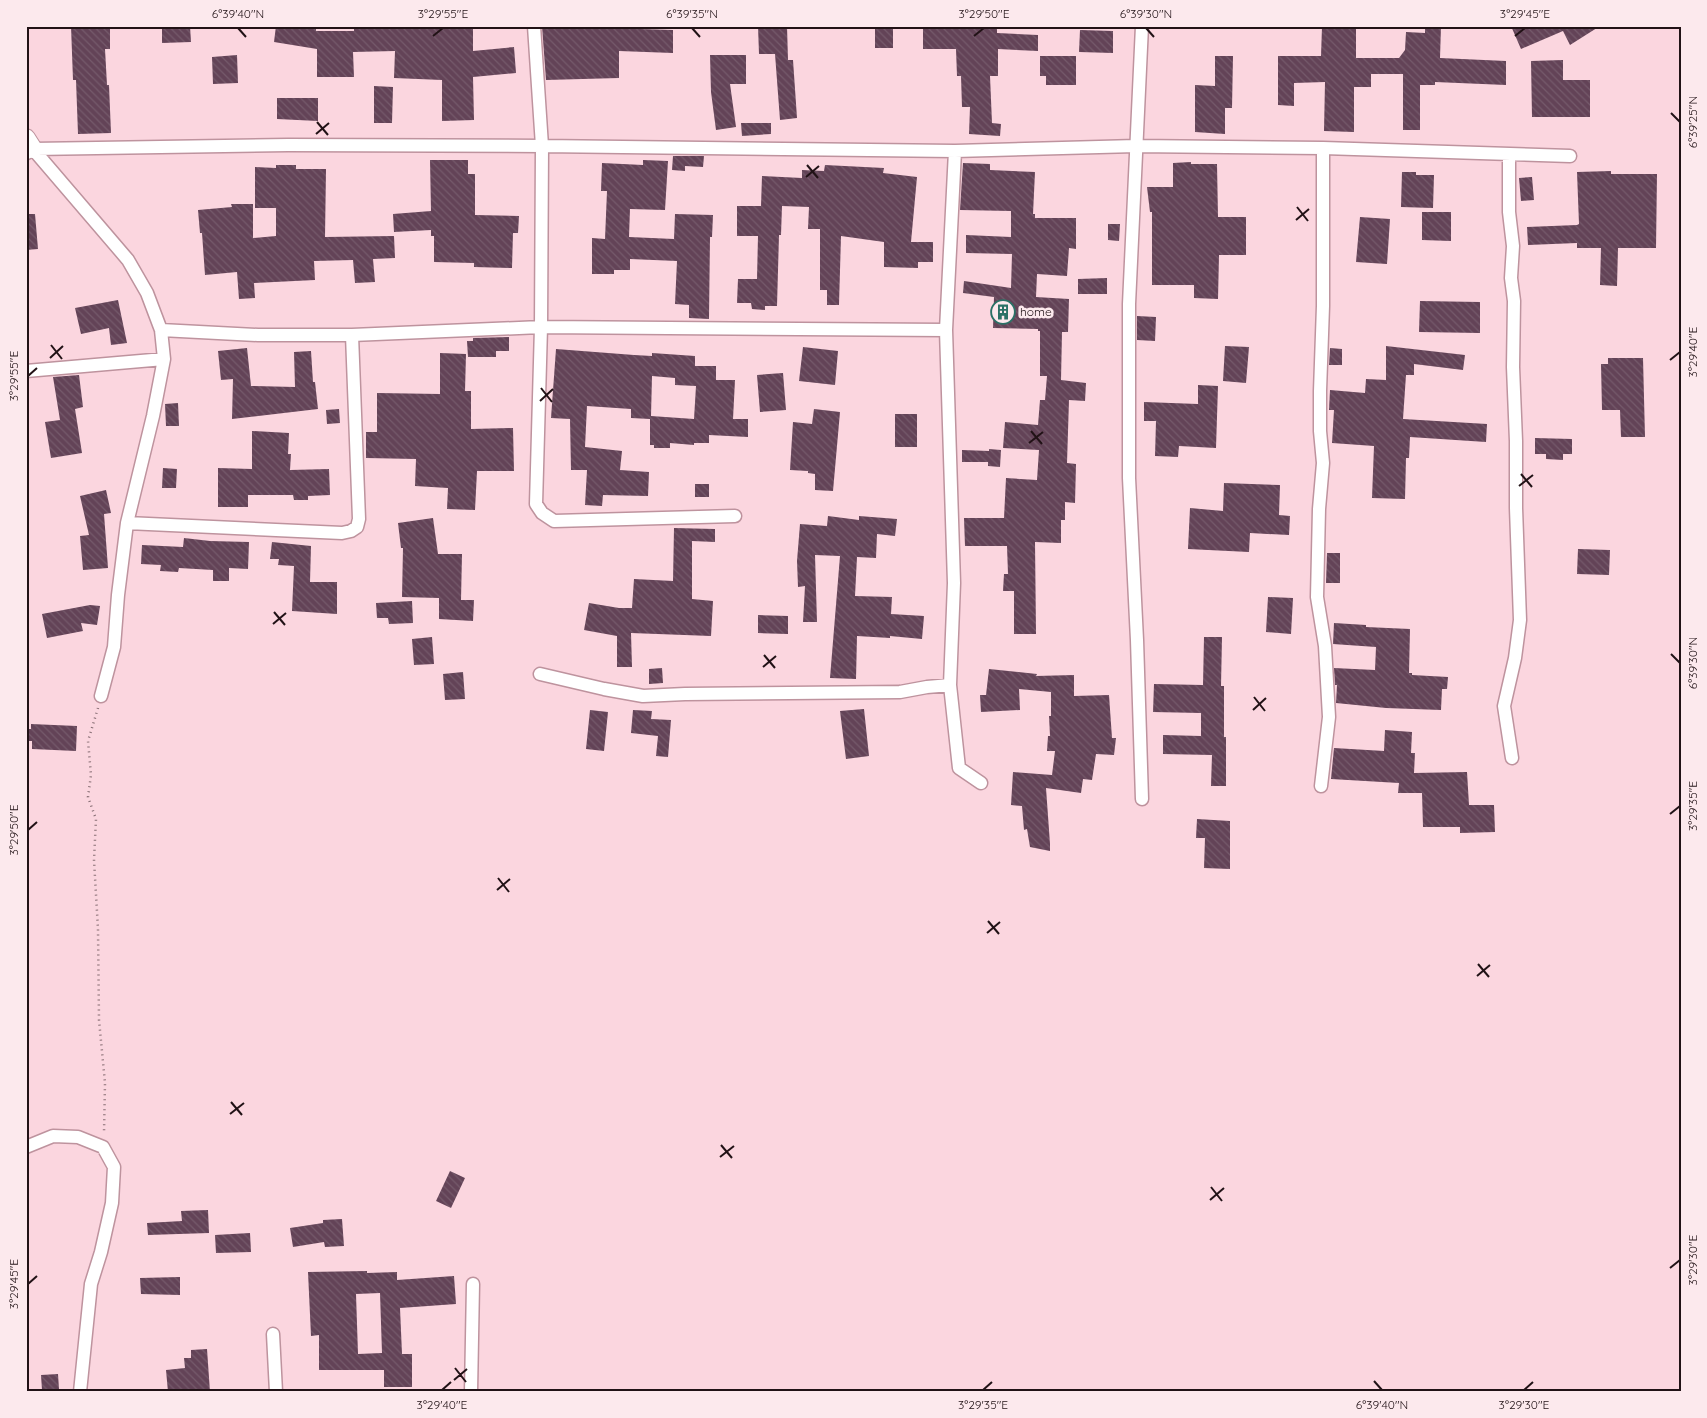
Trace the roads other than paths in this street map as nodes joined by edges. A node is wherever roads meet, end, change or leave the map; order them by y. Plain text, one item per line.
1 (534, 26) edge
2 (1142, 26) edge
3 (542, 146) junction
4 (1136, 146) junction
5 (28, 147) edge
6 (1323, 148) junction
7 (954, 151) junction
8 (1510, 155) junction
9 (1570, 156) dead end
10 (541, 327) junction
11 (161, 330) junction
12 (946, 330) junction
13 (352, 335) junction
14 (164, 359) junction
15 (26, 371) edge
16 (735, 516) dead end
17 (127, 523) junction
18 (540, 674) dead end
19 (950, 685) junction
20 (101, 696) road end
21 (1512, 758) dead end
22 (982, 784) dead end
23 (1321, 786) dead end
24 (1142, 799) dead end
25 (26, 1147) edge
26 (473, 1284) dead end
27 (273, 1334) dead end
28 (80, 1392) edge
29 (276, 1392) edge
30 (471, 1392) edge

1 - 3 street
2 - 4 street
3 - 5 street
3 - 7 street
3 - 10 street
4 - 6 street
4 - 7 street
4 - 24 street
5 - 11 street
6 - 8 street
6 - 23 street
7 - 12 street
8 - 9 street
8 - 21 street
10 - 12 street
10 - 13 street
10 - 16 street
11 - 13 street
11 - 14 street
12 - 19 street
13 - 17 street
14 - 15 street
14 - 17 street
17 - 20 street
18 - 19 street
19 - 22 street
25 - 28 street
26 - 30 street
27 - 29 street

